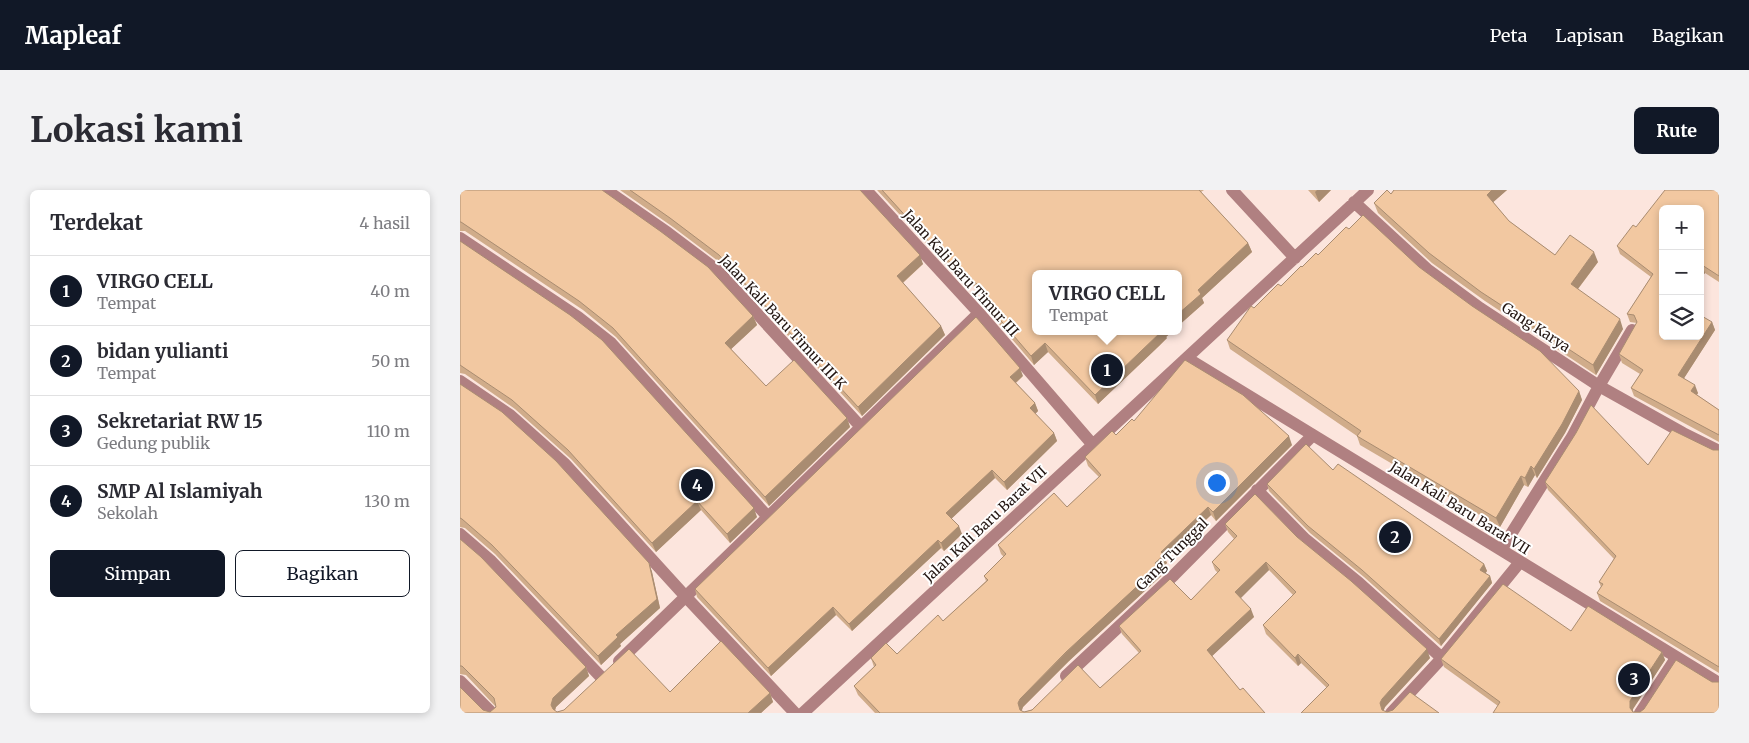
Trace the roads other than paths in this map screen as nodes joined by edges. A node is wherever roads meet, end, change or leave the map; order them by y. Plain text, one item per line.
1 (606, 190) edge
2 (866, 190) edge
3 (1232, 190) edge
4 (1368, 190) edge
5 (1354, 202) junction
6 (460, 238) edge
7 (1295, 258) junction
8 (979, 313) junction
9 (1632, 330) edge
10 (1187, 358) junction
11 (460, 381) edge
12 (1599, 386) junction
13 (861, 427) junction
14 (1313, 435) junction
15 (1093, 445) junction
16 (1719, 451) edge
17 (1257, 490) junction
18 (768, 517) junction
19 (460, 534) edge
20 (1501, 550) junction
21 (1520, 562) junction
22 (686, 597) junction
23 (1442, 658) junction
24 (1676, 658) junction
25 (460, 681) edge
26 (1719, 683) edge
27 (1058, 685) edge
28 (492, 713) edge
29 (795, 713) edge
30 (803, 713) edge
31 (1391, 713) edge
32 (1640, 713) edge

1 - 13 street, Jalan Kali Baru Timur III K
2 - 8 street, Jalan Kali Baru Timur III
3 - 7 street
4 - 5 street, Jalan Kali Baru Barat VII
5 - 7 street, Jalan Kali Baru Barat VII
5 - 12 street, Gang Karya
6 - 18 street
7 - 10 street, Jalan Kali Baru Barat VII
8 - 13 street
8 - 15 street, Jalan Kali Baru Timur III
9 - 12 street
10 - 14 street, Jalan Kali Baru Barat VII
10 - 15 street, Jalan Kali Baru Barat VII
11 - 22 street
12 - 16 street, Gang Karya
12 - 20 street
13 - 18 street
14 - 17 street, Gang Tunggal
14 - 20 street, Jalan Kali Baru Barat VII
15 - 30 street, Jalan Kali Baru Barat VII
17 - 23 street
17 - 27 street, Gang Tunggal
18 - 22 street
19 - 22 street
20 - 21 street, Jalan Kali Baru Barat VII
21 - 23 street
21 - 24 street, Jalan Kali Baru Barat VII
22 - 29 street
23 - 31 street
24 - 26 street, Jalan Kali Baru Barat VII
24 - 32 street
25 - 28 street

